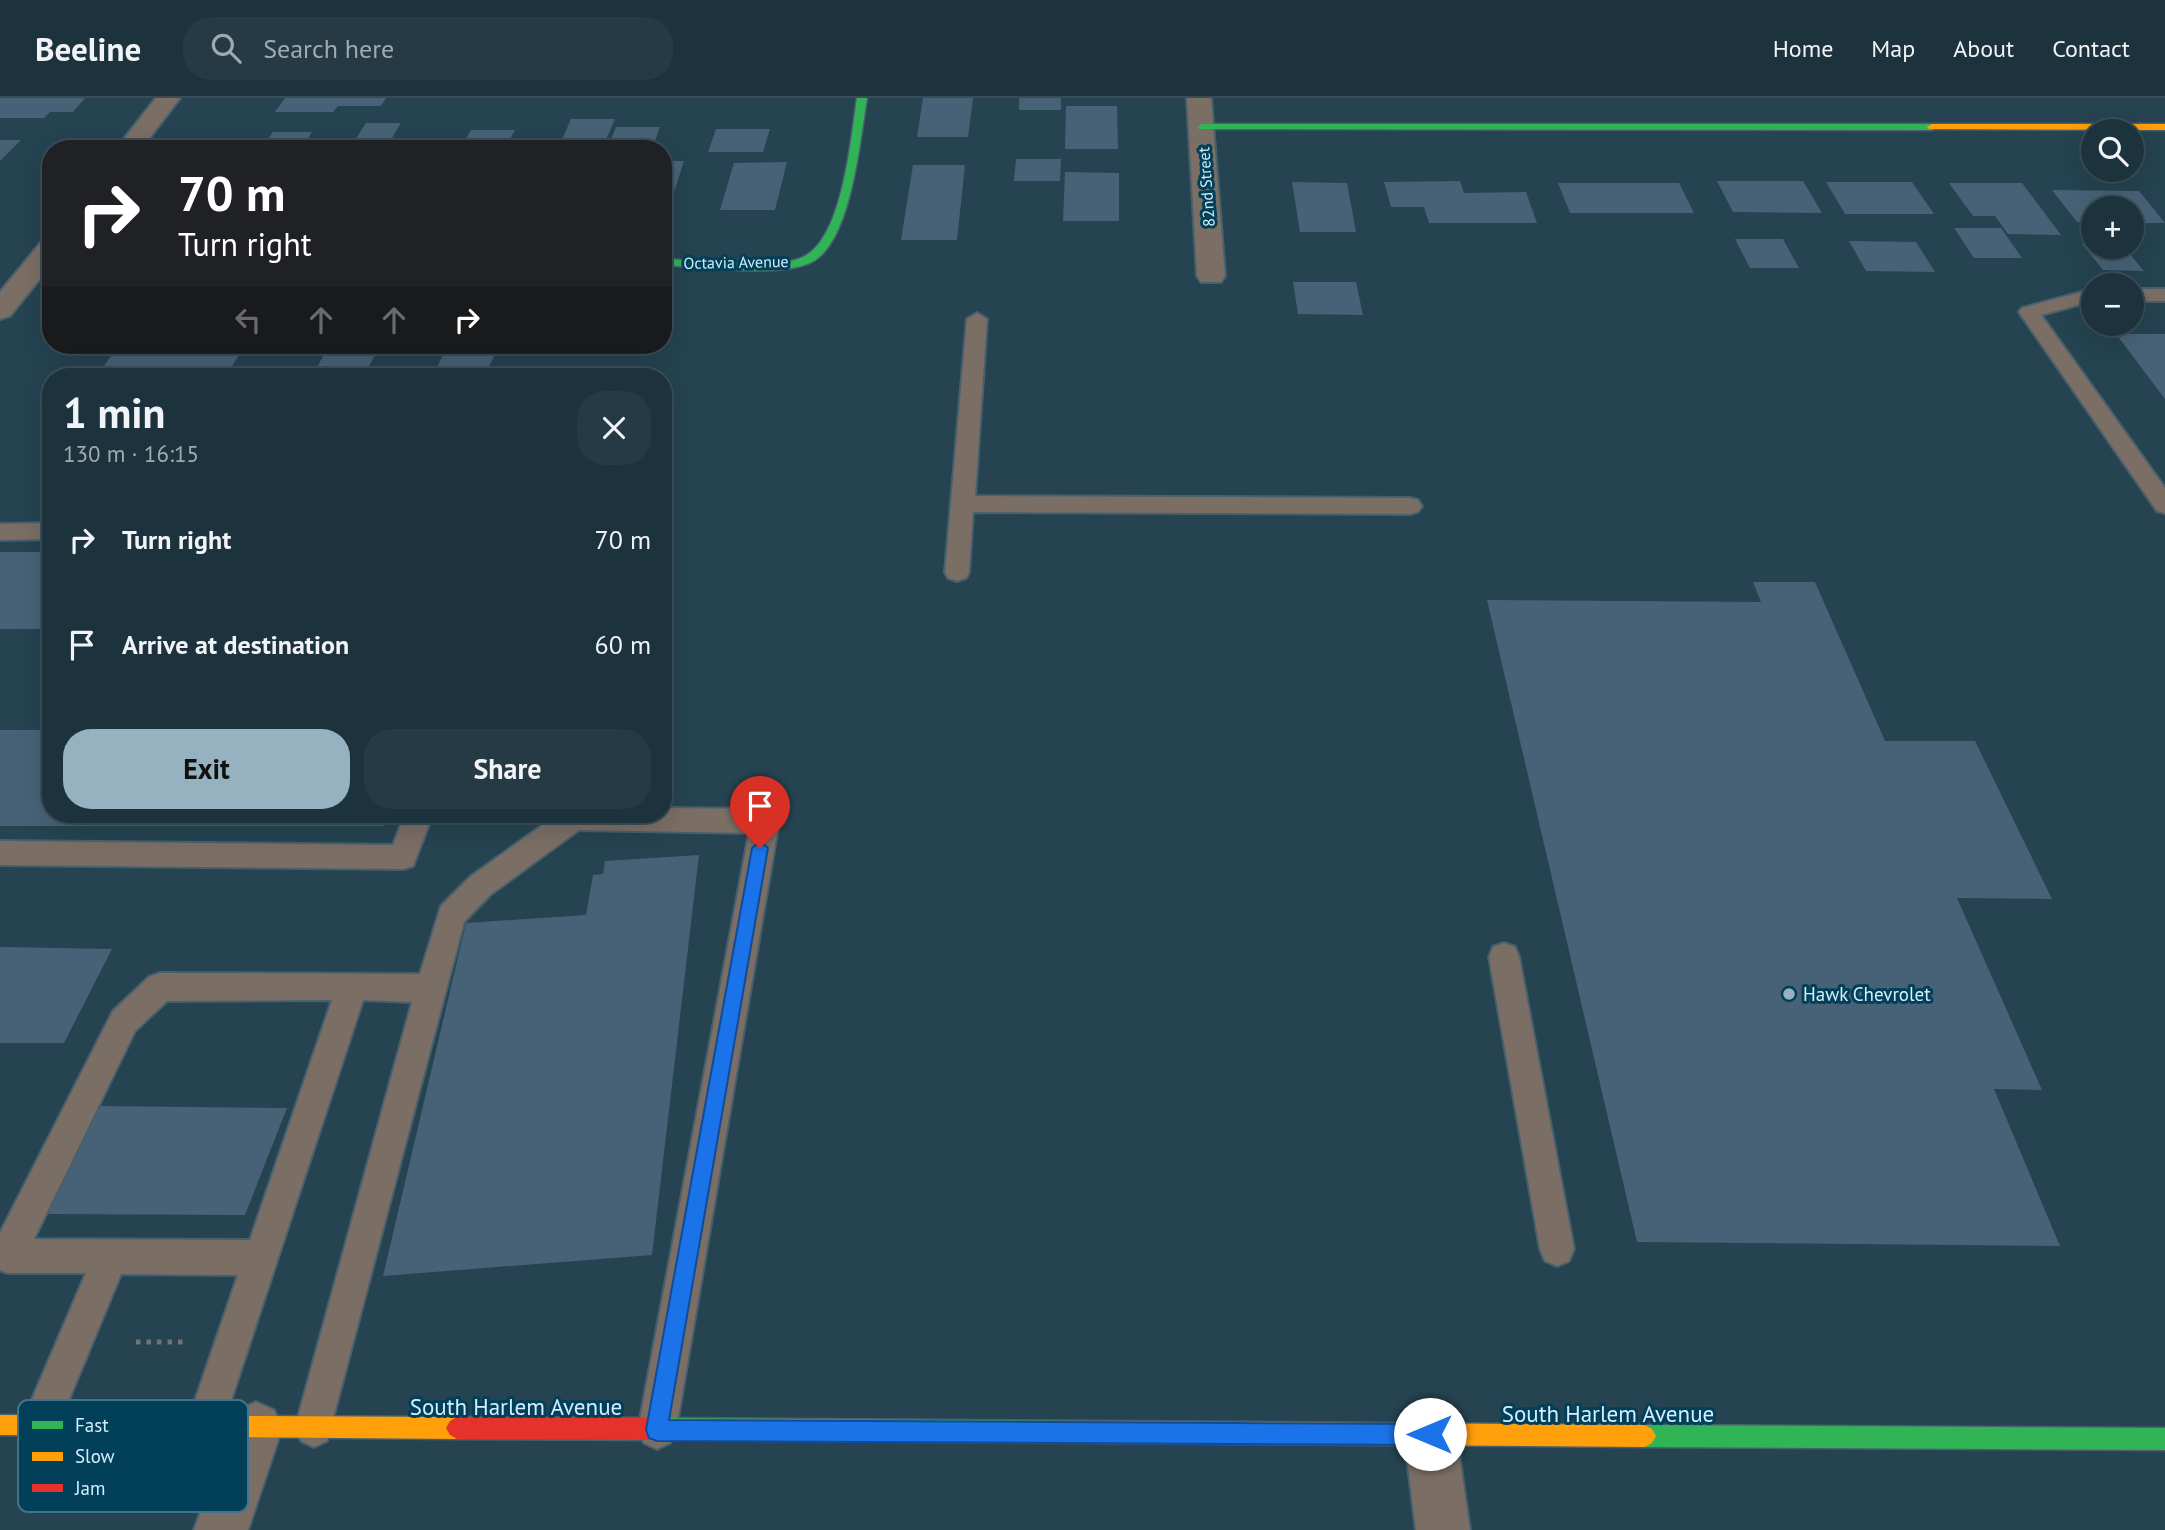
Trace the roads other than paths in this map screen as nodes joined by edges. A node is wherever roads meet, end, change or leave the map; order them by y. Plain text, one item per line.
1 (168, 98) edge
2 (863, 98) edge
3 (1199, 98) edge
4 (1202, 127) junction
5 (2165, 127) edge
6 (135, 140) edge
7 (672, 262) edge
8 (42, 263) edge
9 (1211, 276) dead end
10 (2144, 295) edge
11 (2165, 295) edge
12 (2081, 298) edge
13 (0, 310) edge
14 (977, 319) dead end
15 (962, 504) junction
16 (2165, 505) edge
17 (1410, 506) dead end
18 (42, 531) edge
19 (0, 532) edge
20 (957, 572) dead end
21 (672, 820) edge
22 (416, 823) edge
23 (567, 823) edge
24 (0, 853) edge
25 (1504, 957) dead end
26 (352, 985) junction
27 (431, 988) junction
28 (1557, 1249) dead end
29 (111, 1256) junction
30 (261, 1258) junction
31 (51, 1400) edge
32 (214, 1400) edge
33 (0, 1425) edge
34 (18, 1425) edge
35 (248, 1427) edge
36 (257, 1427) junction
37 (314, 1428) junction
38 (657, 1430) junction
39 (1430, 1434) junction
40 (2165, 1439) edge
41 (248, 1453) edge
42 (227, 1512) edge
43 (221, 1530) edge
44 (1443, 1530) edge

1 - 6 street
2 - 7 street, Octavia Avenue
3 - 4 street, 82nd Street
4 - 5 street
4 - 9 street, 82nd Street
8 - 13 street
10 - 11 lane
12 - 16 lane
14 - 15 lane
15 - 17 lane
15 - 20 lane
18 - 19 lane
21 - 38 lane
22 - 24 lane
23 - 27 lane
25 - 28 lane
26 - 27 lane
26 - 29 lane
26 - 30 lane
27 - 37 lane
29 - 30 lane
29 - 31 lane
30 - 32 lane
33 - 34 street, South Harlem Avenue
35 - 36 street, South Harlem Avenue
36 - 37 street, South Harlem Avenue
36 - 41 street
37 - 38 street, South Harlem Avenue
38 - 39 street, South Harlem Avenue
39 - 40 street, South Harlem Avenue
39 - 44 street
42 - 43 street

